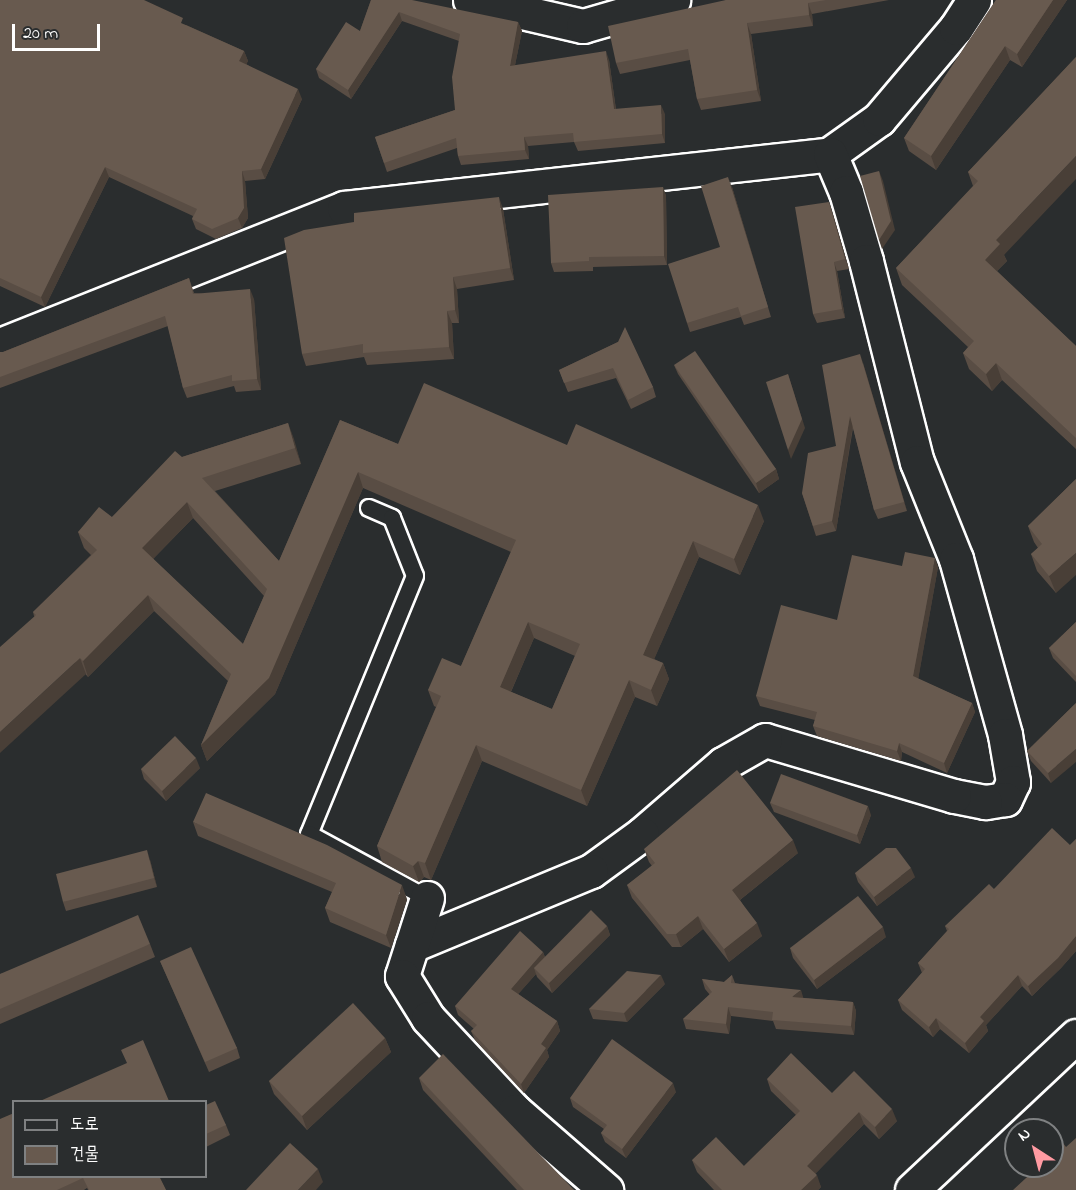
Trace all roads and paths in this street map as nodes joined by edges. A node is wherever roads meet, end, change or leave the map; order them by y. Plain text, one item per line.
1 (470, 0) edge
2 (673, 0) edge
3 (974, 0) edge
4 (830, 154) junction
5 (0, 345) edge
6 (369, 508) dead end
7 (427, 898) joint
8 (412, 945) junction
9 (1076, 1036) edge
10 (606, 1190) edge
11 (912, 1190) edge

1 - 2 street
3 - 4 street
4 - 5 street
4 - 8 street
6 - 7 lane
7 - 8 street
8 - 10 street
9 - 11 street

